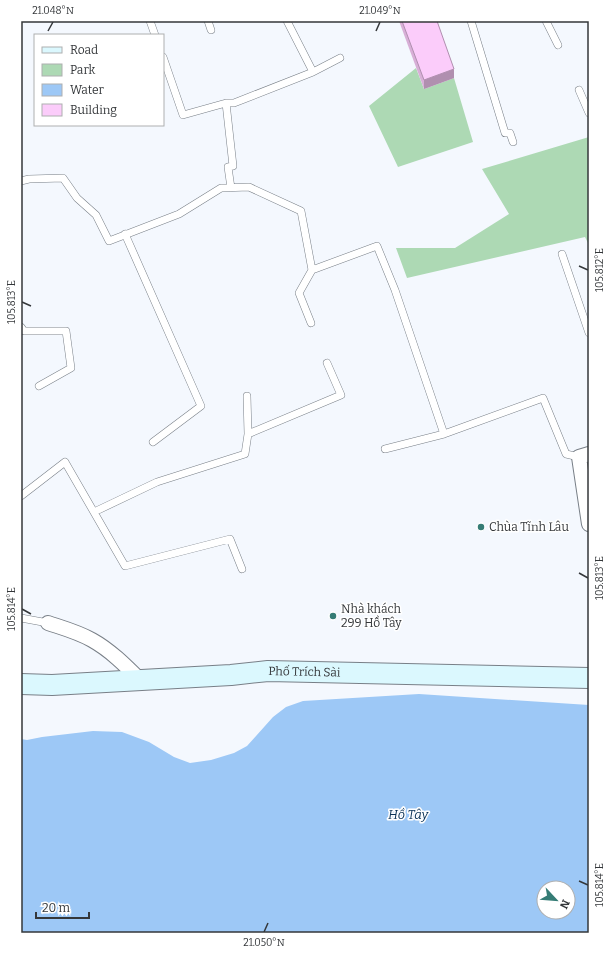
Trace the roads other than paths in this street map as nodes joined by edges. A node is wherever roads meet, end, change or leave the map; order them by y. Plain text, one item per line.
1 (150, 21) edge
2 (208, 21) edge
3 (287, 21) edge
4 (471, 21) edge
5 (546, 21) edge
6 (211, 30) dead end
7 (155, 34) edge
8 (558, 45) dead end
9 (340, 58) dead end
10 (164, 60) edge
11 (313, 72) junction
12 (579, 90) dead end
13 (226, 103) junction
14 (589, 113) edge
15 (513, 142) dead end
16 (21, 182) edge
17 (231, 188) junction
18 (125, 234) junction
19 (562, 254) dead end
20 (312, 270) junction
21 (311, 323) dead end
22 (21, 327) edge
23 (589, 333) edge
24 (327, 363) dead end
25 (39, 386) dead end
26 (247, 396) dead end
27 (248, 434) junction
28 (444, 434) junction
29 (153, 442) dead end
30 (385, 449) dead end
31 (584, 455) edge
32 (21, 496) edge
33 (94, 512) junction
34 (589, 524) edge
35 (242, 569) dead end
36 (21, 618) edge
37 (48, 623) joint
38 (589, 678) edge
39 (140, 680) junction
40 (21, 684) edge

1 - 7 lane
2 - 6 lane
3 - 11 lane
4 - 15 lane
5 - 8 lane
9 - 11 lane
10 - 13 lane
11 - 13 lane
12 - 14 lane
13 - 17 lane
16 - 18 lane
17 - 18 lane
17 - 20 lane
18 - 29 lane
19 - 23 lane
20 - 21 lane
20 - 28 lane
22 - 25 lane
24 - 27 lane
26 - 27 lane
27 - 33 lane
28 - 30 lane
28 - 31 lane
31 - 34 street
32 - 33 lane
33 - 35 lane
36 - 37 lane
37 - 39 street
38 - 39 street, Phố Trích Sài
39 - 40 street, Phố Trích Sài

